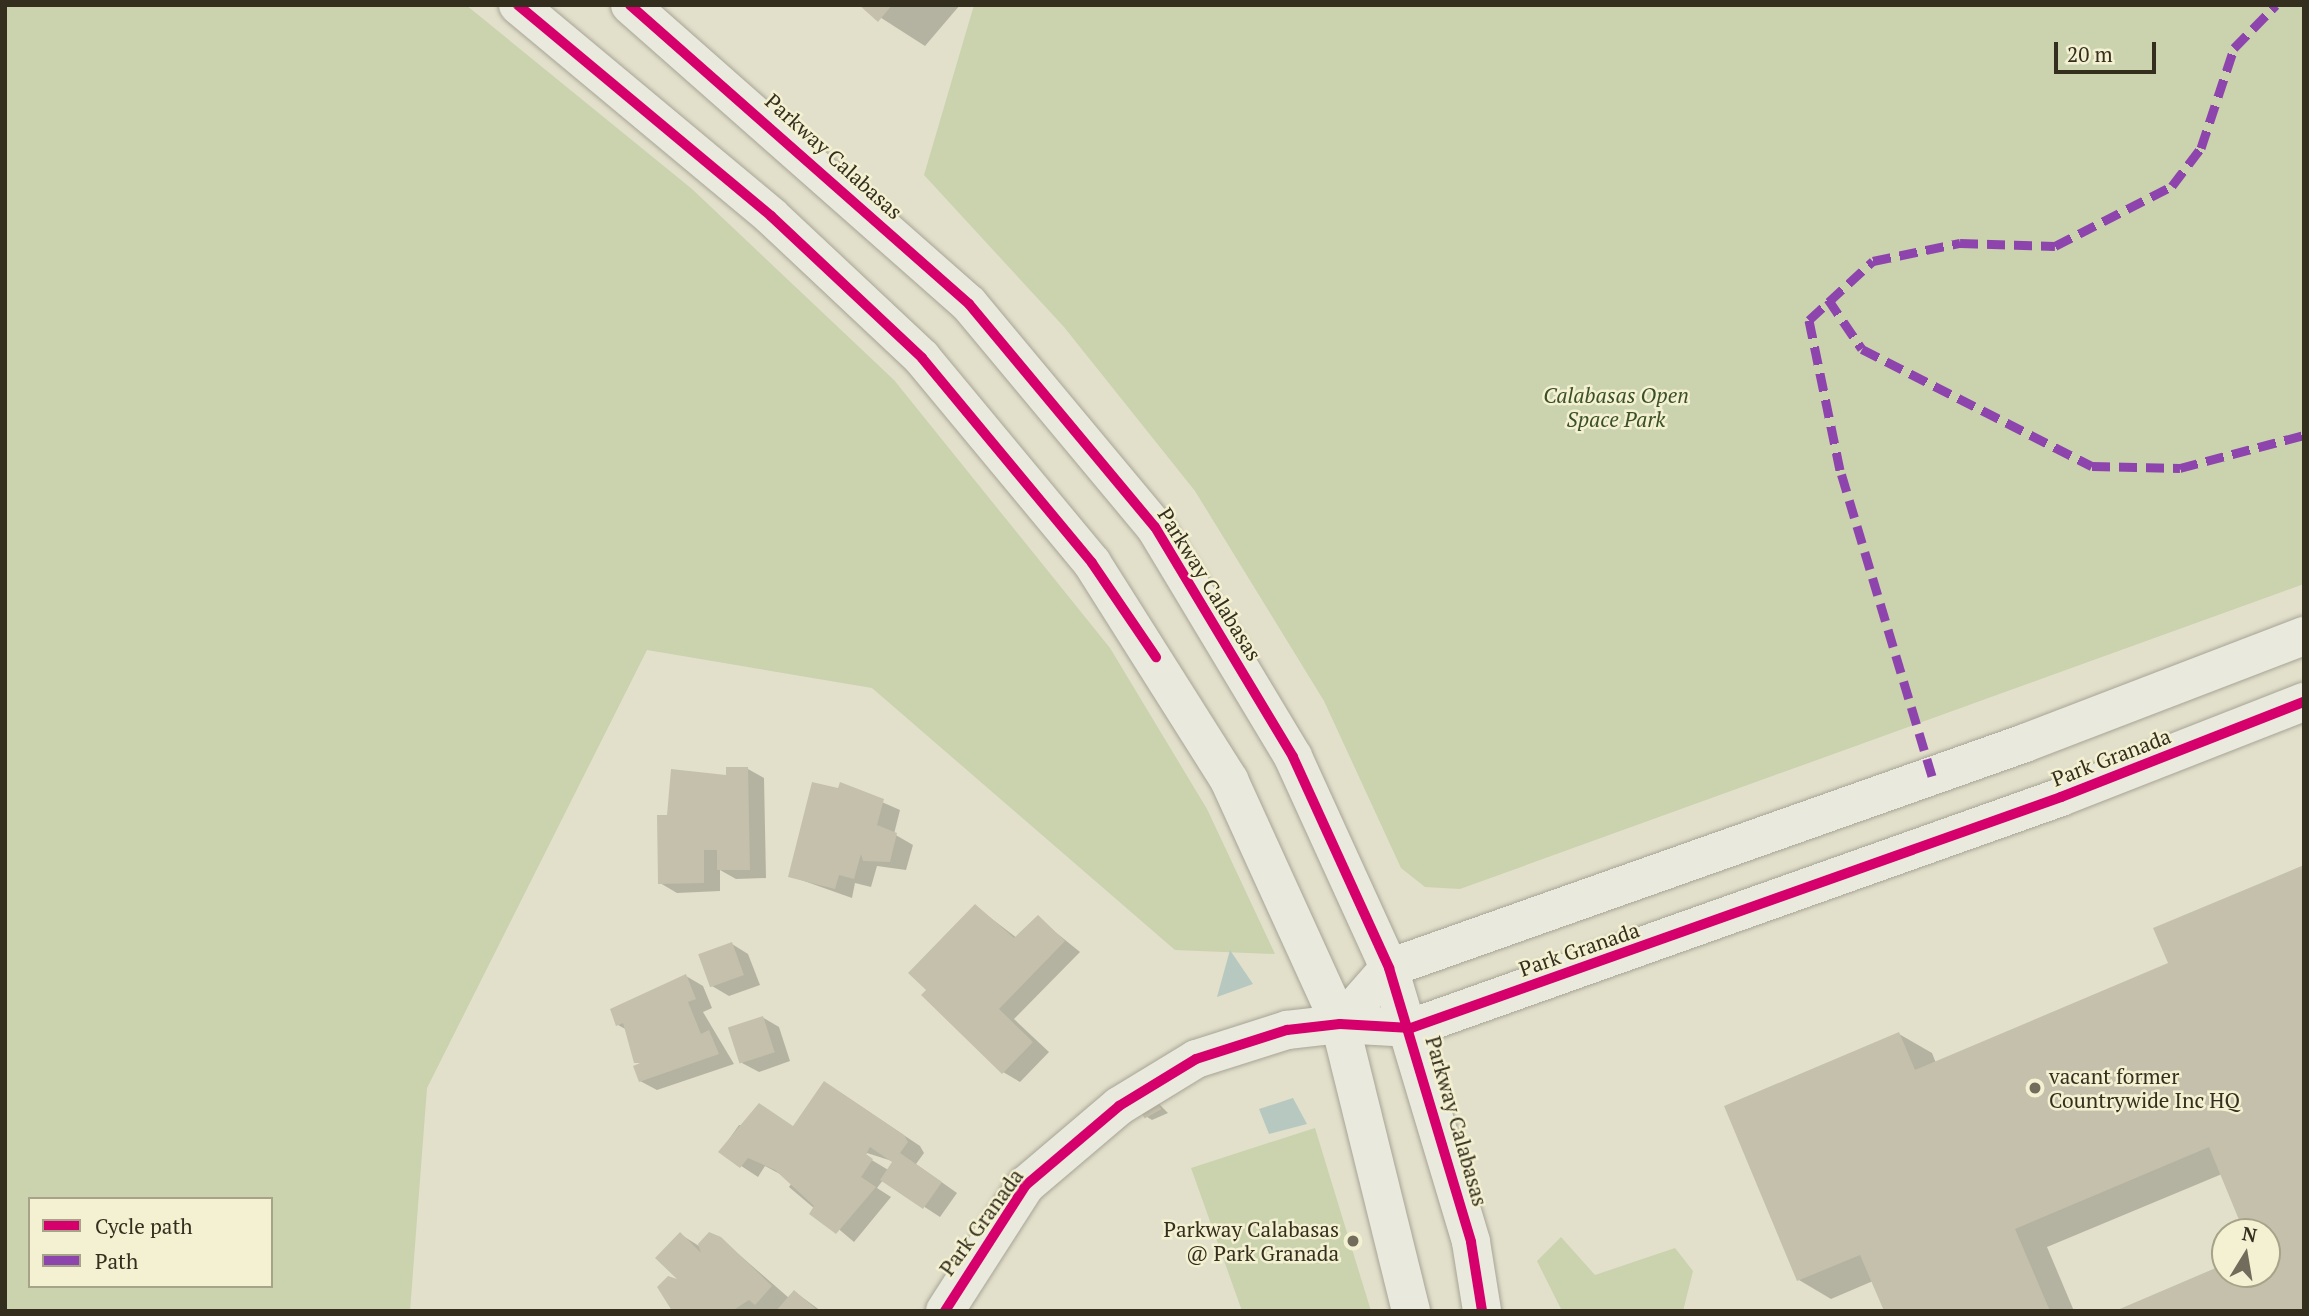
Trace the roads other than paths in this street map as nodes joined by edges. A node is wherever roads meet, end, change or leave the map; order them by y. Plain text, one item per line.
1 (518, 5) edge
2 (630, 5) edge
3 (2304, 636) edge
4 (2304, 702) edge
5 (1389, 968) junction
6 (1340, 1024) junction
7 (1411, 1028) junction
8 (945, 1311) edge
9 (1411, 1311) edge
10 (1482, 1311) edge

1 - 6 street
2 - 5 street, Parkway Calabasas
3 - 5 street, Park Granada
4 - 7 street, Park Granada
5 - 6 street, Park Granada
5 - 7 street, Parkway Calabasas
6 - 7 street, Park Granada
6 - 8 street, Park Granada
6 - 9 street
7 - 10 street, Parkway Calabasas

